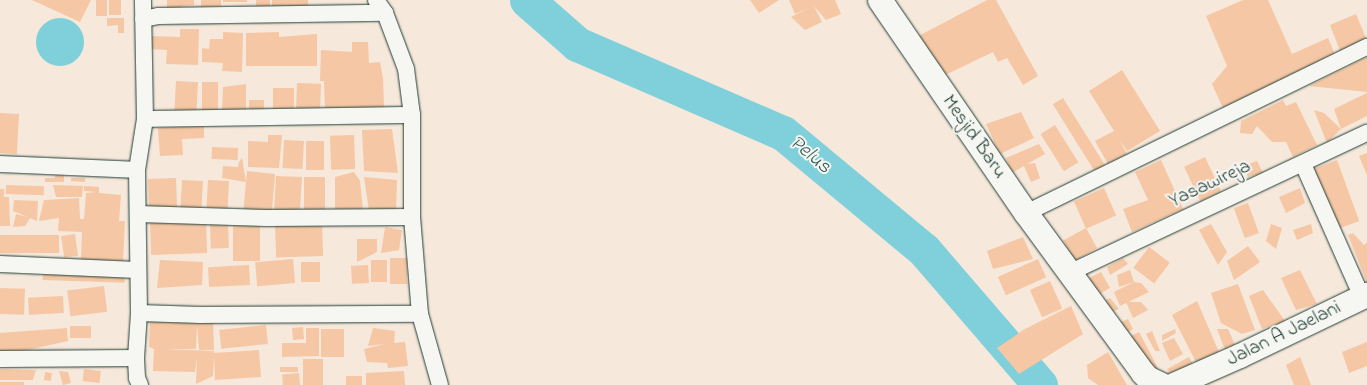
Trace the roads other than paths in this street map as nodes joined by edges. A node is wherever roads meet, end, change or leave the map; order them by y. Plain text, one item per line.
1 (142, 0) edge
2 (880, 0) edge
3 (381, 6) edge
4 (143, 18) junction
5 (1367, 47) edge
6 (412, 115) junction
7 (144, 119) junction
8 (1367, 133) edge
9 (0, 164) edge
10 (1303, 164) junction
11 (137, 170) junction
12 (1026, 212) junction
13 (138, 214) junction
14 (412, 217) junction
15 (0, 264) edge
16 (137, 270) junction
17 (1071, 272) junction
18 (1365, 296) edge
19 (139, 313) junction
20 (420, 314) junction
21 (136, 358) junction
22 (0, 359) edge
23 (140, 385) edge
24 (440, 385) edge
25 (1162, 385) edge
26 (1174, 385) edge

1 - 4 street
2 - 12 street, Mesjid Baru
3 - 4 street
3 - 6 street
4 - 7 street
5 - 12 street
6 - 7 street
6 - 14 street
7 - 11 street
8 - 10 street, Yasawireja
9 - 11 street
10 - 17 street, Yasawireja
10 - 18 street
11 - 13 street
12 - 17 street, Mesjid Baru
13 - 14 street
13 - 16 street
14 - 20 street
15 - 16 street
16 - 19 street
17 - 25 street
18 - 26 street, Jalan A Jaelani
19 - 20 street
19 - 21 street
20 - 24 street
21 - 22 street
21 - 23 street

